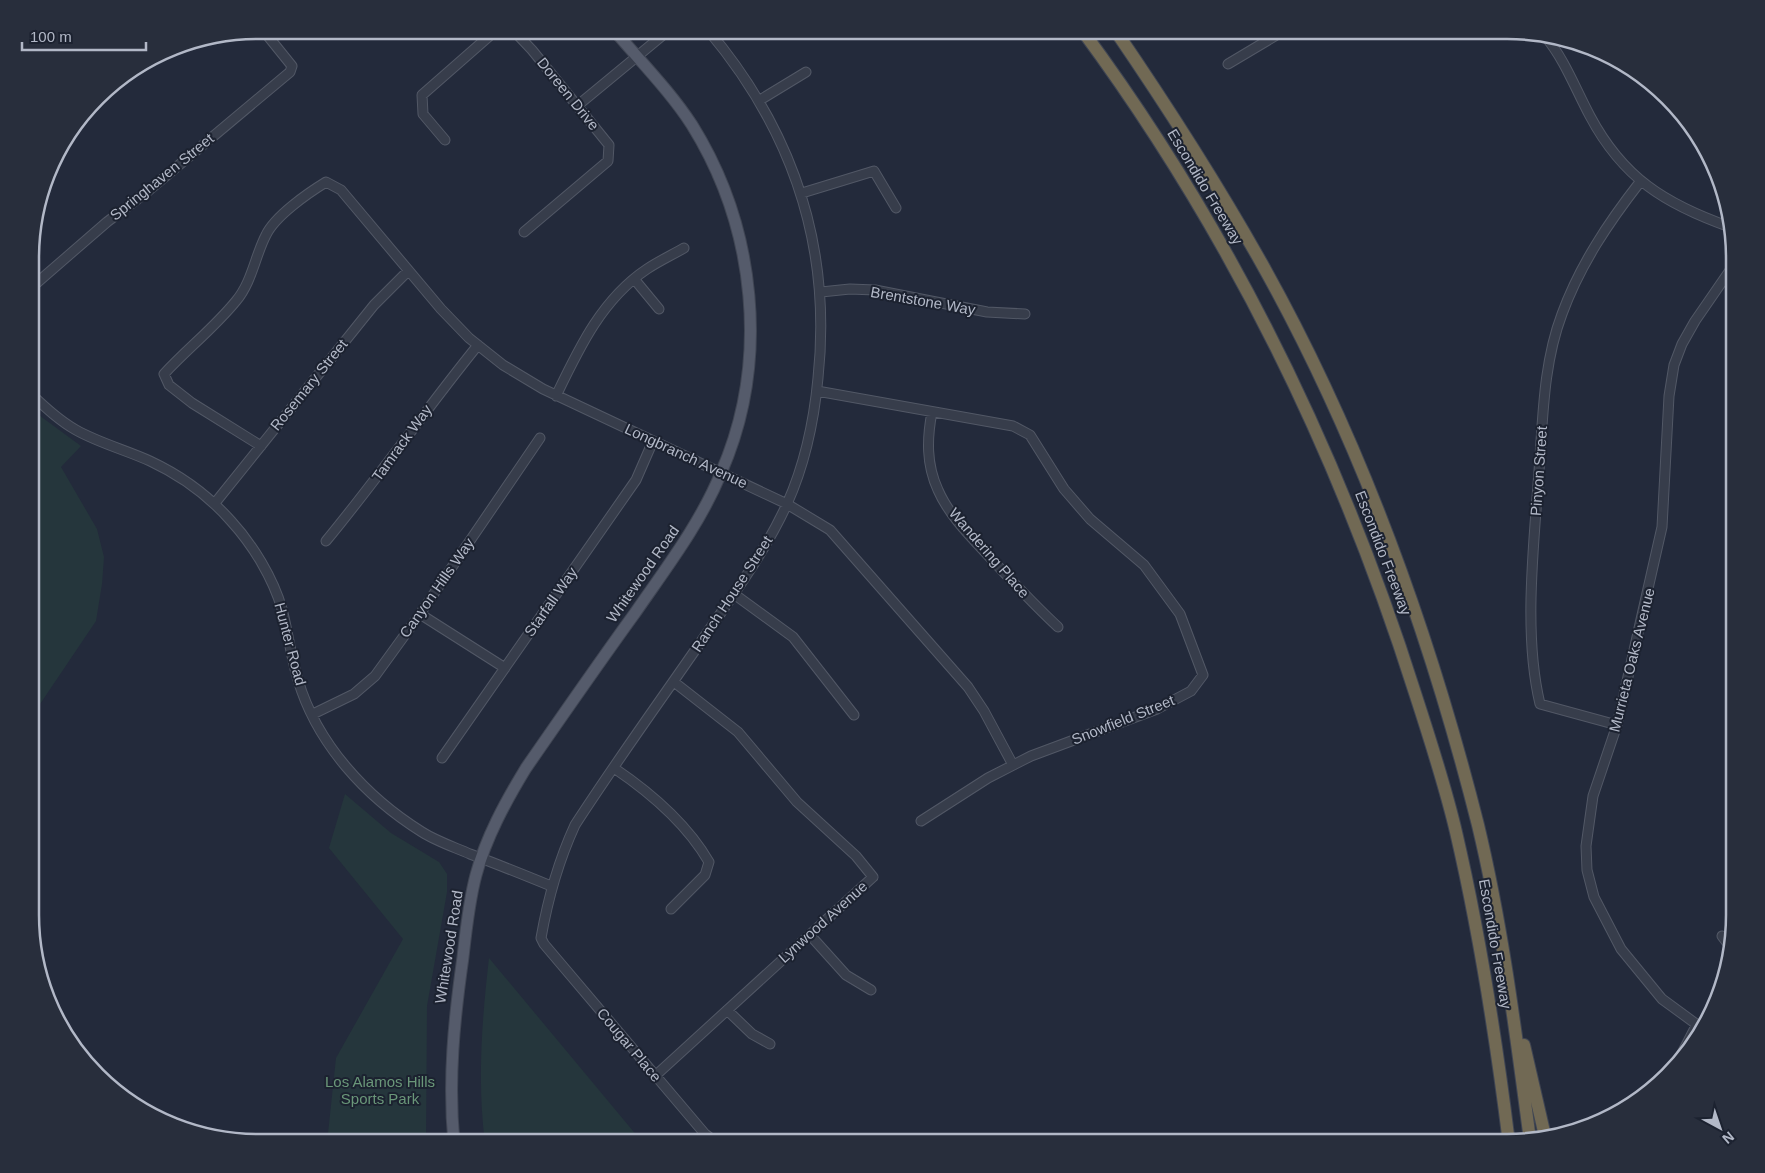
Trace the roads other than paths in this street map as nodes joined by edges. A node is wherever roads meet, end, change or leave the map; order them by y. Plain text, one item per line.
1 (270, 39) edge
2 (486, 39) edge
3 (522, 39) edge
4 (622, 39) edge
5 (658, 39) edge
6 (715, 39) edge
7 (1088, 39) edge
8 (1120, 39) edge
9 (1269, 39) edge
10 (1549, 43) edge
11 (637, 57) junction
12 (1228, 64) dead end
13 (806, 72) dead end
14 (760, 100) junction
15 (578, 106) junction
16 (445, 140) dead end
17 (1640, 182) junction
18 (802, 193) junction
19 (896, 208) dead end
20 (1723, 225) edge
21 (524, 232) dead end
22 (684, 248) dead end
23 (408, 271) junction
24 (1726, 275) edge
25 (635, 280) junction
26 (39, 281) edge
27 (820, 292) junction
28 (659, 309) dead end
29 (1026, 314) dead end
30 (478, 345) junction
31 (817, 391) junction
32 (556, 396) junction
33 (39, 401) edge
34 (932, 412) junction
35 (540, 438) dead end
36 (653, 441) junction
37 (261, 446) junction
38 (722, 473) junction
39 (215, 503) junction
40 (786, 504) junction
41 (326, 541) dead end
42 (734, 594) junction
43 (420, 614) junction
44 (1058, 627) dead end
45 (505, 668) junction
46 (674, 682) junction
47 (313, 714) junction
48 (854, 716) dead end
49 (1617, 725) junction
50 (442, 758) dead end
51 (1013, 765) junction
52 (614, 768) junction
53 (921, 821) dead end
54 (482, 858) junction
55 (551, 886) junction
56 (671, 908) dead end
57 (810, 935) junction
58 (1722, 936) dead end
59 (1725, 939) edge
60 (544, 944) joint
61 (871, 990) dead end
62 (1511, 997) junction
63 (727, 1010) junction
64 (1697, 1025) edge
65 (770, 1044) dead end
66 (656, 1076) junction
67 (1544, 1131) edge
68 (1529, 1133) edge
69 (453, 1134) edge
70 (705, 1134) edge
71 (1508, 1134) edge

1 - 26 street, Springhaven Street
2 - 16 street, Doreen Drive
3 - 15 street, Doreen Drive
4 - 11 main road, Whitewood Road
5 - 11 street
6 - 14 street, Ranch House Street
7 - 71 highway, Escondido Freeway
8 - 62 highway, Escondido Freeway
9 - 12 street
10 - 17 street
11 - 15 street
11 - 38 main road, Whitewood Road
13 - 14 street
14 - 18 street, Ranch House Street
15 - 21 street, Doreen Drive
17 - 20 street
17 - 49 street, Pinyon Street
18 - 19 street
18 - 27 street, Ranch House Street
22 - 25 street
23 - 30 street, Longbranch Avenue
23 - 37 street, Rosemary Street
23 - 37 street, Longbranch Avenue
24 - 49 street, Murrieta Oaks Avenue
25 - 28 street
25 - 32 street
27 - 29 street, Brentstone Way
27 - 31 street, Ranch House Street
30 - 32 street, Longbranch Avenue
30 - 41 street, Tamrack Way
31 - 34 street
31 - 40 street, Ranch House Street
32 - 36 street, Longbranch Avenue
33 - 39 street, Hunter Road
34 - 44 street, Wandering Place
34 - 51 street, Snowfield Street
35 - 43 street, Canyon Hills Way
36 - 38 street, Longbranch Avenue
36 - 45 street, Starfall Way
37 - 39 street, Rosemary Street
38 - 40 street, Longbranch Avenue
38 - 54 main road, Whitewood Road
39 - 47 street, Hunter Road
40 - 42 street, Ranch House Street
40 - 51 street, Longbranch Avenue
42 - 46 street, Ranch House Street
42 - 48 street
43 - 45 street
43 - 47 street, Canyon Hills Way
45 - 50 street, Starfall Way
46 - 52 street, Ranch House Street
46 - 57 street, Lynwood Avenue
47 - 54 street, Hunter Road
49 - 64 street, Murrieta Oaks Avenue
51 - 53 street, Snowfield Street
52 - 55 street, Ranch House Street
52 - 56 street
54 - 55 street, Hunter Road
54 - 69 main road, Whitewood Road
55 - 60 street, Ranch House Street
57 - 61 street
57 - 63 street, Lynwood Avenue
58 - 59 street
60 - 66 street, Cougar Place
62 - 67 highway
62 - 68 highway, Escondido Freeway
63 - 65 street
63 - 66 street, Lynwood Avenue
66 - 70 street, Cougar Place

